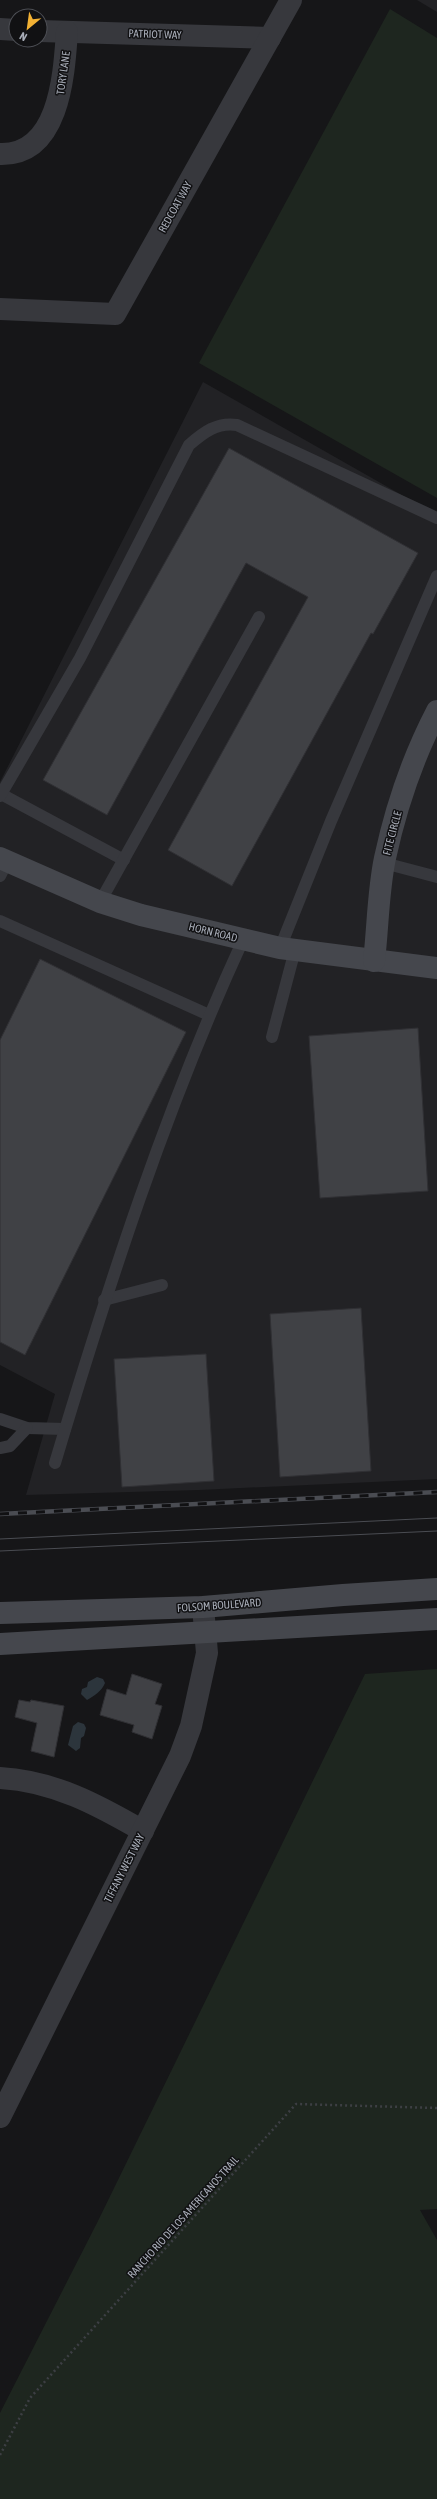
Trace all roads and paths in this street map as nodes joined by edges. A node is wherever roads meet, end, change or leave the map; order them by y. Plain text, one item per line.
1 (291, 0) edge
2 (48, 31) edge
3 (67, 32) junction
4 (270, 38) junction
5 (0, 154) edge
6 (0, 309) edge
7 (437, 518) edge
8 (437, 576) edge
9 (259, 617) dead end
10 (437, 712) edge
11 (0, 795) edge
12 (124, 860) junction
13 (384, 863) junction
14 (2, 865) edge
15 (437, 877) edge
16 (100, 902) junction
17 (0, 921) edge
18 (243, 940) junction
19 (287, 949) junction
20 (374, 961) junction
21 (437, 968) edge
22 (209, 1015) junction
23 (272, 1036) dead end
24 (162, 1285) dead end
25 (104, 1300) junction
26 (0, 1419) edge
27 (27, 1428) junction
28 (65, 1429) junction
29 (0, 1448) edge
30 (54, 1463) dead end
31 (437, 1589) edge
32 (203, 1607) junction
33 (0, 1613) edge
34 (437, 1619) edge
35 (205, 1633) junction
36 (0, 1644) edge
37 (0, 1778) edge
38 (143, 1831) junction
39 (437, 2108) edge
40 (0, 2117) edge
41 (0, 2455) edge

1 - 4 street, REDCOAT WAY
2 - 3 street, PATRIOT WAY
3 - 4 street, PATRIOT WAY
3 - 5 street, TORY LANE
4 - 6 street, REDCOAT WAY
7 - 11 lane
8 - 19 lane
9 - 12 lane
10 - 13 main road, FITE CIRCLE
11 - 12 lane
12 - 16 lane
13 - 15 lane
13 - 20 main road, FITE CIRCLE
14 - 16 main road, HORN ROAD
16 - 18 main road, HORN ROAD
17 - 22 lane
18 - 19 main road, HORN ROAD
18 - 22 lane
19 - 20 main road, HORN ROAD
19 - 23 lane
20 - 21 main road, HORN ROAD
22 - 25 lane
24 - 25 lane
25 - 28 lane
26 - 27 lane
27 - 28 lane
27 - 29 lane
28 - 30 lane
31 - 32 main road, FOLSOM BOULEVARD
32 - 33 main road, FOLSOM BOULEVARD
32 - 35 street, TIFFANY WEST WAY
34 - 35 main road
35 - 36 main road
35 - 38 street, TIFFANY WEST WAY
37 - 38 street
38 - 40 street, TIFFANY WEST WAY
39 - 41 path, RANCHO RIO DE LOS AMERICANOS TRAIL

